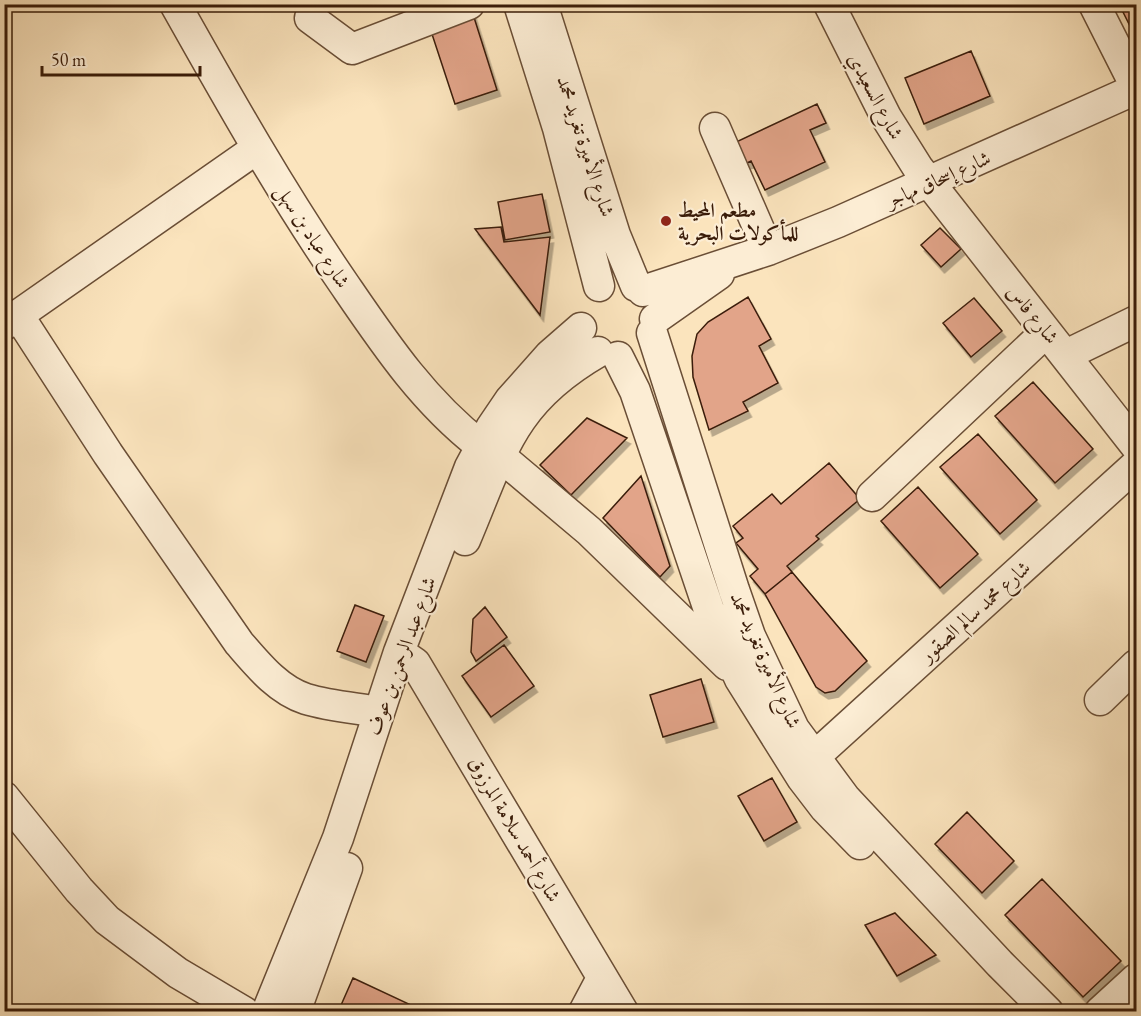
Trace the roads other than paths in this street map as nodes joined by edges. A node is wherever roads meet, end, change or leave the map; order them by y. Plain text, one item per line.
1 (175, 4) edge
2 (469, 4) edge
3 (519, 4) edge
4 (542, 4) edge
5 (829, 4) edge
6 (1094, 4) edge
7 (310, 18) dead end
8 (1137, 88) edge
9 (715, 128) dead end
10 (256, 149) junction
11 (929, 183) junction
12 (768, 250) junction
13 (736, 261) junction
14 (599, 286) junction
15 (640, 289) junction
16 (11, 320) edge
17 (1137, 321) edge
18 (654, 326) junction
19 (580, 328) junction
20 (1046, 332) junction
21 (608, 354) junction
22 (1066, 355) junction
23 (1137, 446) edge
24 (490, 451) junction
25 (1137, 465) edge
26 (872, 496) dead end
27 (407, 657) junction
28 (1137, 665) edge
29 (741, 679) junction
30 (1100, 700) dead end
31 (379, 712) junction
32 (813, 758) junction
33 (4, 797) edge
34 (602, 978) junction
35 (1137, 979) edge
36 (244, 1011) edge
37 (267, 1011) edge
38 (295, 1011) edge
39 (584, 1011) edge
40 (623, 1011) edge
41 (1023, 1011) edge
42 (1048, 1011) edge
43 (1100, 1011) edge

1 - 10 street, شارع عباد بن سهل
2 - 7 street
3 - 14 street, شارع الأميرة تغريد محمد
4 - 15 street, شارع الأميرة تغريد محمد
5 - 11 street, شارع السعيدي
6 - 8 street
8 - 11 street, شارع إسحاق مهاجر
9 - 12 street
10 - 16 street
10 - 24 street, شارع عباد بن سهل
11 - 12 street, شارع إسحاق مهاجر
11 - 20 street, شارع فاس
12 - 13 street, شارع إسحاق مهاجر
13 - 15 street, شارع إسحاق مهاجر
13 - 18 street, شارع إسحاق مهاجر
14 - 15 street
14 - 19 street
15 - 18 street
16 - 31 street
17 - 22 street
18 - 21 street
18 - 32 street, شارع الأميرة تغريد محمد
19 - 21 street
19 - 24 street, شارع عبد الرحمن بن عوف
20 - 22 street, شارع فاس
20 - 26 street
21 - 24 street, شارع عبد الرحمن بن عوف
21 - 29 street, شارع الأميرة تغريد محمد
22 - 23 street, شارع فاس
24 - 27 street, شارع عبد الرحمن بن عوف
24 - 29 street, شارع عباد بن سهل
25 - 32 street, شارع محمد سالم الصقور
27 - 31 street, شارع عبد الرحمن بن عوف
27 - 34 street, شارع أحمد سلامة المرزوق
27 - 38 street, شارع عبد الرحمن بن عوف
28 - 30 street
29 - 41 street, شارع الأميرة تغريد محمد
31 - 37 street, شارع عبد الرحمن بن عوف
32 - 42 street, شارع الأميرة تغريد محمد
33 - 36 street
34 - 39 street
34 - 40 street, شارع أحمد سلامة المرزوق
35 - 43 street

